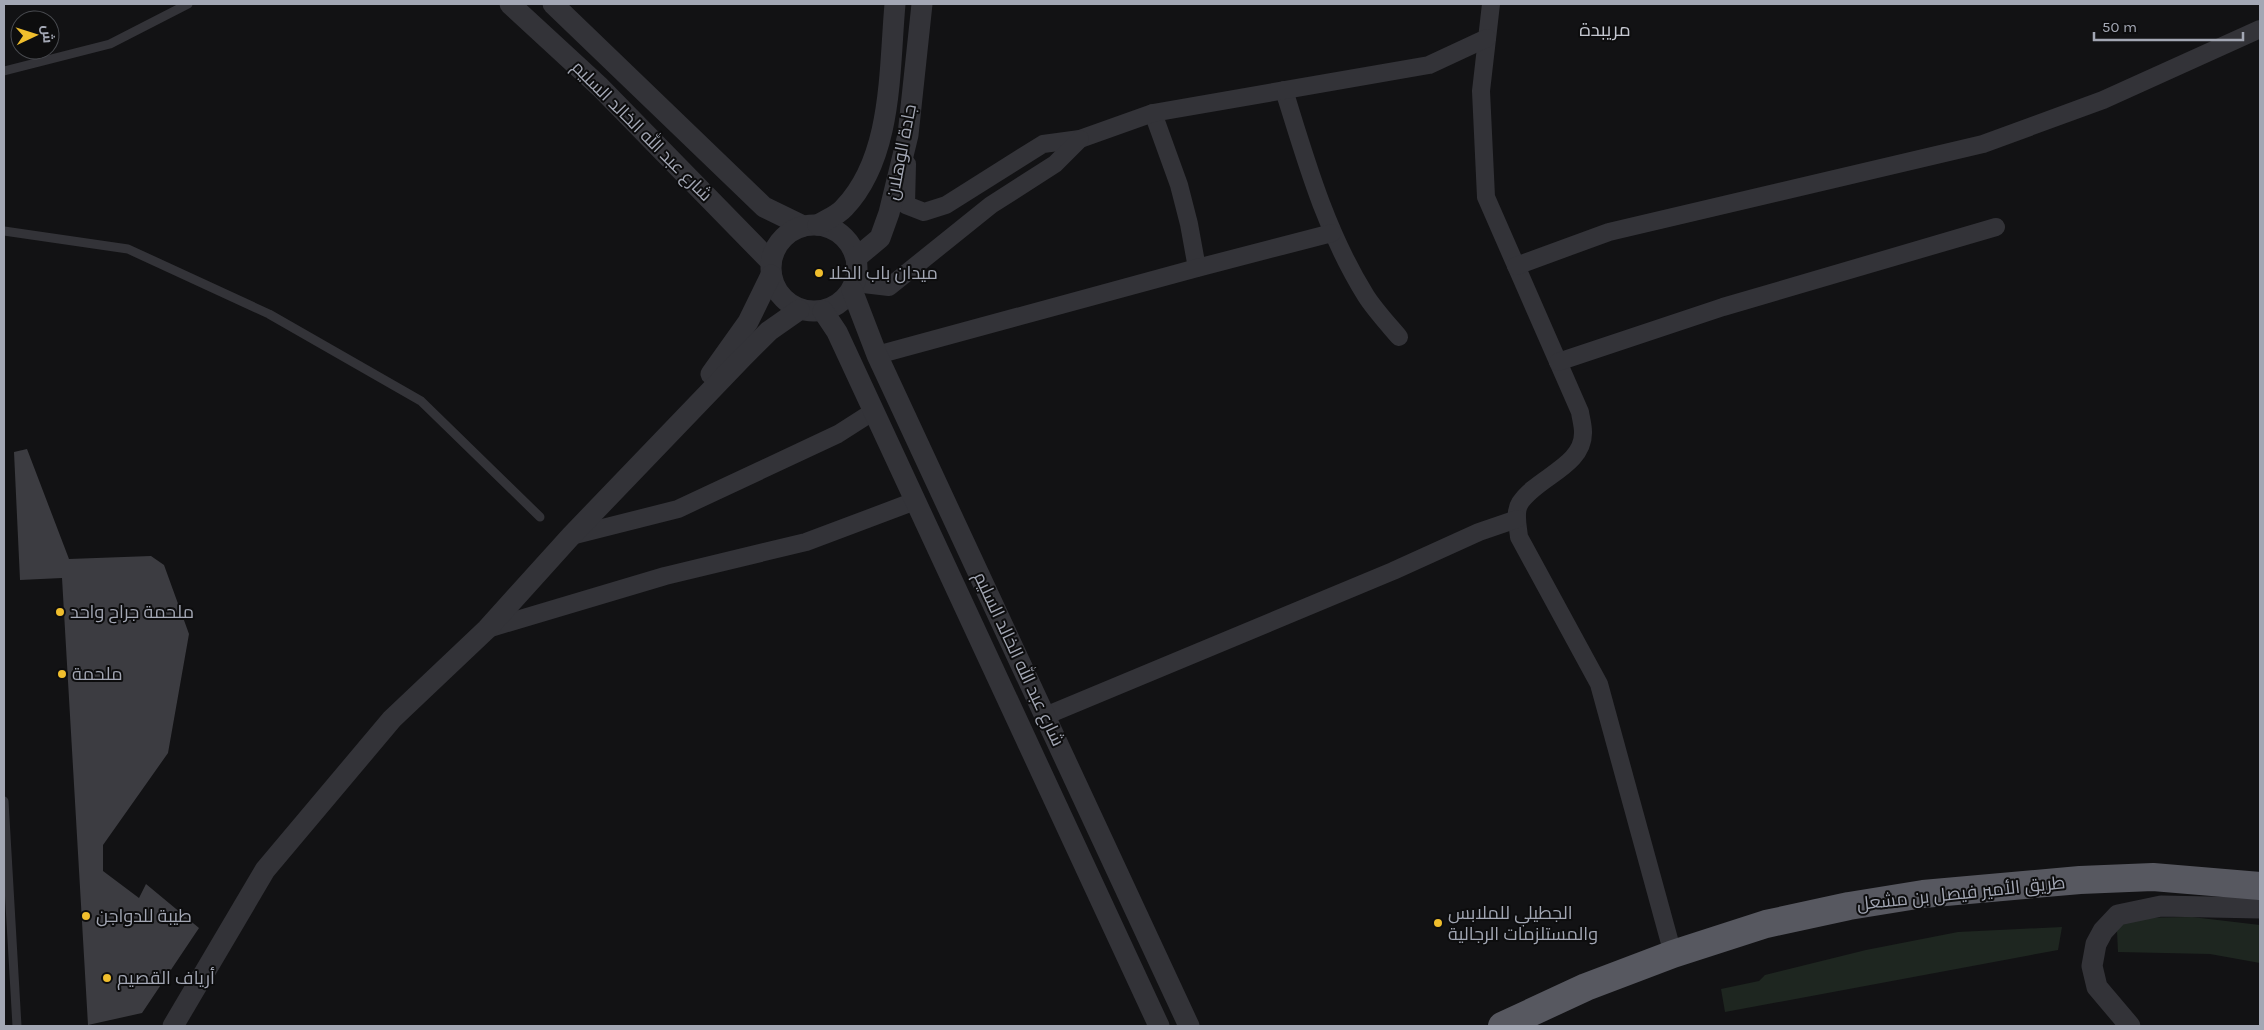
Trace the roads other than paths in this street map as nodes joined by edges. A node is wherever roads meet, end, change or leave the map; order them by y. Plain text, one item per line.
1 (188, 4) edge
2 (510, 4) edge
3 (552, 4) edge
4 (895, 4) edge
5 (922, 4) edge
6 (1491, 4) edge
7 (2260, 29) edge
8 (1486, 38) junction
9 (4, 71) edge
10 (1284, 90) junction
11 (1153, 113) junction
12 (908, 135) junction
13 (1080, 139) junction
14 (811, 226) junction
15 (1996, 227) dead end
16 (4, 231) edge
17 (1332, 233) junction
18 (856, 258) junction
19 (1516, 266) junction
20 (771, 268) junction
21 (1196, 268) junction
22 (853, 286) junction
23 (799, 310) junction
24 (823, 311) junction
25 (1399, 337) dead end
26 (877, 355) junction
27 (1558, 362) junction
28 (874, 411) junction
29 (666, 437) junction
30 (915, 500) junction
31 (540, 517) dead end
32 (1517, 520) junction
33 (571, 536) junction
34 (488, 629) junction
35 (1045, 716) junction
36 (4, 801) edge
37 (2260, 886) edge
38 (2260, 908) edge
39 (1673, 954) junction
40 (17, 1026) edge
41 (173, 1026) edge
42 (1159, 1026) edge
43 (1189, 1026) edge
44 (1502, 1026) edge
45 (2130, 1026) edge

1 - 9 lane
2 - 20 street, شارع عبد الله الخالد السليم
3 - 14 street, شارع عبد الله الخالد السليم
4 - 14 street, جادة الوهلان
5 - 12 street, جادة الوهلان
6 - 8 street
7 - 19 street
8 - 10 street
8 - 19 street
10 - 11 street
10 - 17 street
11 - 13 street
11 - 21 street
12 - 13 street
12 - 18 street, جادة الوهلان
13 - 22 street
14 - 18 street
14 - 20 street
15 - 27 street
16 - 31 lane
17 - 21 street
17 - 25 street
18 - 22 street
19 - 27 street
20 - 23 street
20 - 29 street
21 - 26 street
22 - 24 street
22 - 26 street, شارع عبد الله الخالد السليم
23 - 24 street
23 - 29 street
24 - 28 street, شارع عبد الله الخالد السليم
26 - 35 street, شارع عبد الله الخالد السليم
27 - 32 street
28 - 30 street, شارع عبد الله الخالد السليم
28 - 33 street
29 - 33 street
30 - 34 street
30 - 42 street, شارع عبد الله الخالد السليم
32 - 35 street
32 - 39 street
33 - 34 street
34 - 41 street
35 - 43 street, شارع عبد الله الخالد السليم
36 - 40 lane
37 - 39 highway, طريق الأمير فيصل بن مشعل
38 - 45 street
39 - 44 highway, طريق الأمير فيصل بن مشعل

